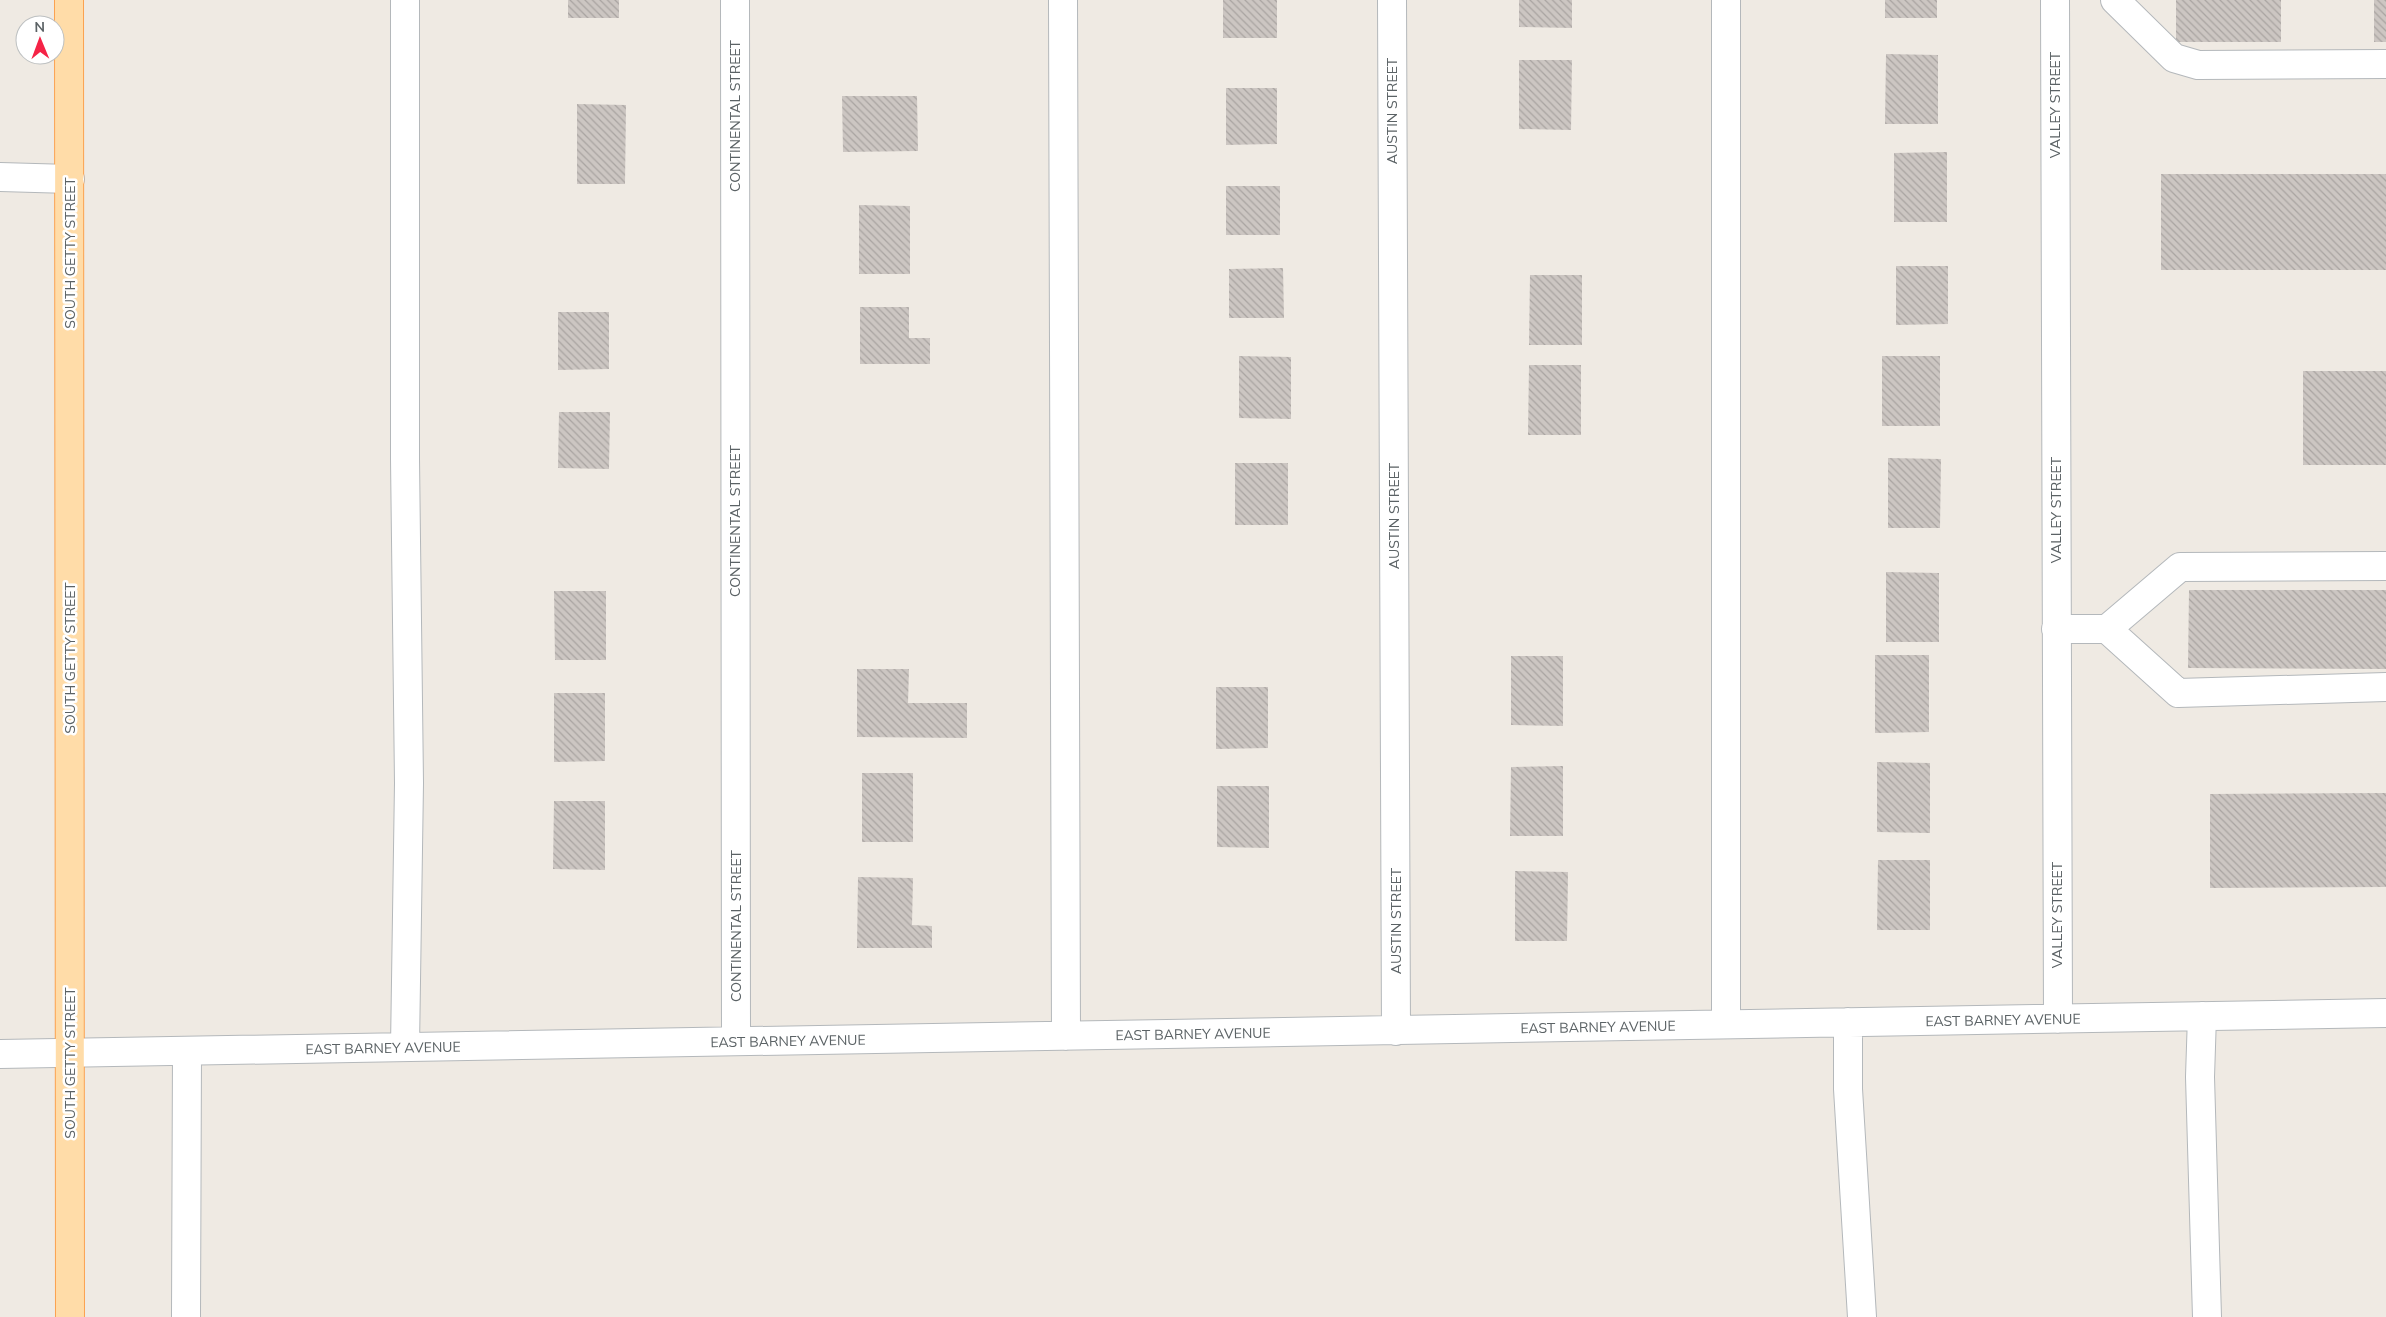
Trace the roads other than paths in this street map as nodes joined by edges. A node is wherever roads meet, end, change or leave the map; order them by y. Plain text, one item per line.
1 (69, 0) edge
2 (405, 0) edge
3 (735, 0) edge
4 (1063, 0) edge
5 (1392, 0) edge
6 (1726, 0) edge
7 (2055, 0) edge
8 (2115, 0) edge
9 (2386, 64) edge
10 (0, 177) edge
11 (70, 179) junction
12 (2386, 566) edge
13 (2056, 629) junction
14 (2107, 629) junction
15 (2386, 687) edge
16 (2386, 1014) edge
17 (2202, 1016) junction
18 (2058, 1019) junction
19 (1848, 1022) junction
20 (1726, 1024) junction
21 (1396, 1031) junction
22 (1066, 1036) junction
23 (736, 1041) junction
24 (405, 1047) junction
25 (187, 1052) junction
26 (0, 1054) edge
27 (70, 1054) junction
28 (70, 1317) edge
29 (186, 1317) edge
30 (1862, 1317) edge
31 (2207, 1317) edge

1 - 11 main road, SOUTH GETTY STREET
2 - 24 street
3 - 23 street, CONTINENTAL STREET
4 - 22 street
5 - 21 street, AUSTIN STREET
6 - 20 street
7 - 13 street, VALLEY STREET
8 - 9 street
10 - 11 street
11 - 27 main road, SOUTH GETTY STREET
12 - 14 street
13 - 14 street
13 - 18 street, VALLEY STREET
14 - 15 street
16 - 17 street, EAST BARNEY AVENUE
17 - 18 street, EAST BARNEY AVENUE
17 - 31 street
18 - 19 street, EAST BARNEY AVENUE
19 - 20 street, EAST BARNEY AVENUE
19 - 30 street
20 - 21 street, EAST BARNEY AVENUE
21 - 22 street, EAST BARNEY AVENUE
22 - 23 street, EAST BARNEY AVENUE
23 - 24 street, EAST BARNEY AVENUE
24 - 25 street, EAST BARNEY AVENUE
25 - 27 street, EAST BARNEY AVENUE
25 - 29 street
26 - 27 street, EAST BARNEY AVENUE
27 - 28 main road, SOUTH GETTY STREET

